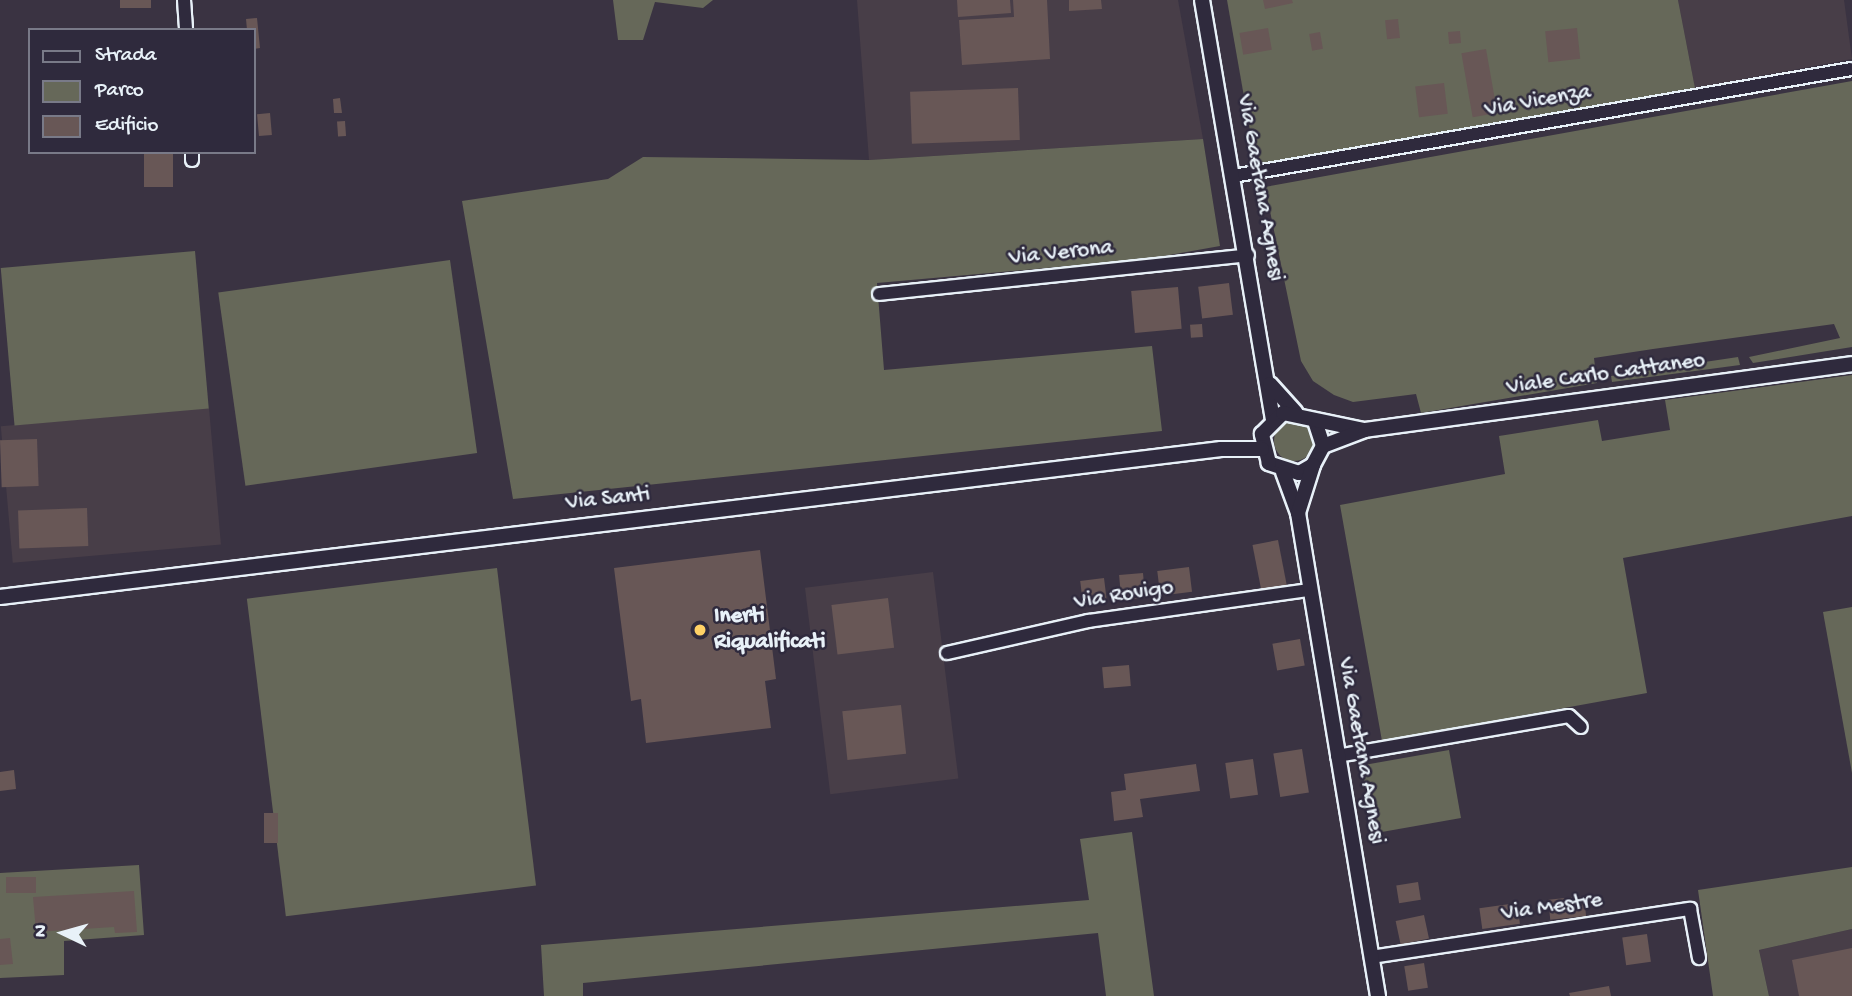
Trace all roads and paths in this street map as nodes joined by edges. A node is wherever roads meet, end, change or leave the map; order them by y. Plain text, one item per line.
1 (184, 0) edge
2 (1202, 0) edge
3 (186, 28) edge
4 (1851, 69) edge
5 (1233, 176) junction
6 (1248, 255) junction
7 (879, 294) dead end
8 (1852, 364) edge
9 (1270, 384) junction
10 (1295, 412) junction
11 (1273, 418) junction
12 (1315, 422) junction
13 (1365, 430) junction
14 (1262, 442) junction
15 (1322, 446) junction
16 (1313, 465) junction
17 (1283, 472) junction
18 (1298, 513) junction
19 (1309, 590) junction
20 (0, 597) edge
21 (947, 653) dead end
22 (1581, 727) dead end
23 (1337, 756) junction
24 (1371, 957) junction
25 (1699, 958) dead end
26 (1378, 996) edge

1 - 3 street
2 - 5 street, Via Gaetana Agnesi
4 - 5 street, Via Vicenza
5 - 6 street, Via Gaetana Agnesi
6 - 7 street, Via Verona
6 - 9 street, Via Gaetana Agnesi
8 - 13 street, Viale Carlo Cattaneo
9 - 10 street
9 - 11 street, Via Gaetana Agnesi
10 - 11 street
10 - 12 street
11 - 14 street
12 - 13 street, Viale Carlo Cattaneo
12 - 15 street
13 - 15 street, Viale Carlo Cattaneo
14 - 17 street
14 - 20 street, Via Santi
15 - 16 street
16 - 17 street
16 - 18 street, Via Gaetana Agnesi
17 - 18 street, Via Gaetana Agnesi
18 - 19 street, Via Gaetana Agnesi
19 - 21 street, Via Rovigo
19 - 23 street, Via Gaetana Agnesi
22 - 23 street
23 - 24 street, Via Gaetana Agnesi
24 - 25 street, Via Mestre
24 - 26 street, Via Gaetana Agnesi

